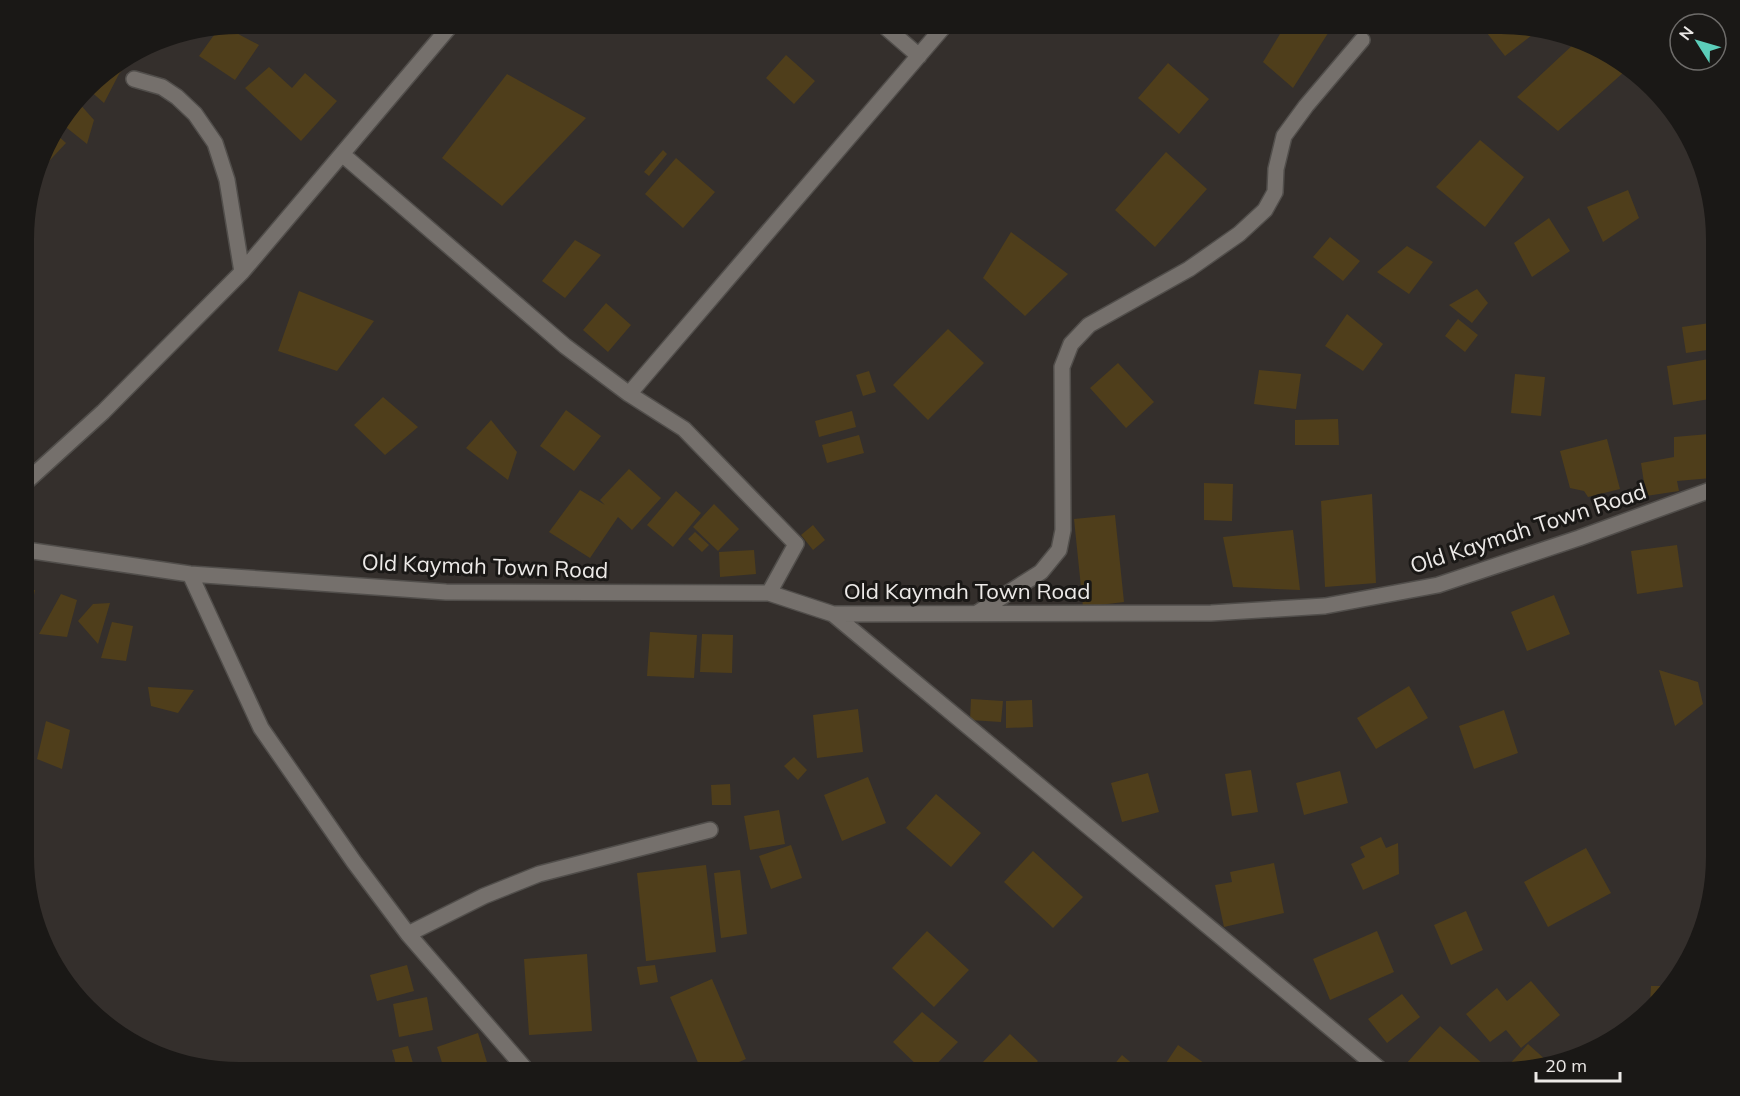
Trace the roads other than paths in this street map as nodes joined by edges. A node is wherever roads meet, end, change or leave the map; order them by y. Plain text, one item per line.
1 (444, 34) edge
2 (894, 34) edge
3 (938, 34) edge
4 (1362, 40) dead end
5 (919, 56) junction
6 (134, 79) dead end
7 (342, 154) junction
8 (242, 272) junction
9 (629, 394) junction
10 (34, 475) edge
11 (1705, 492) edge
12 (34, 551) edge
13 (190, 574) junction
14 (769, 592) junction
15 (977, 613) junction
16 (833, 614) junction
17 (711, 830) dead end
18 (408, 934) junction
19 (1370, 1061) edge
20 (519, 1062) edge

1 - 7 street
2 - 5 street
3 - 5 street
4 - 15 street
5 - 9 street
6 - 8 street
7 - 8 street
7 - 9 street
8 - 10 street
9 - 14 street
11 - 15 street, Old Kaymah Town Road
12 - 13 street, Old Kaymah Town Road
13 - 14 street, Old Kaymah Town Road
13 - 18 street
14 - 16 street, Old Kaymah Town Road
15 - 16 street, Old Kaymah Town Road
16 - 19 street
17 - 18 street
18 - 20 street

